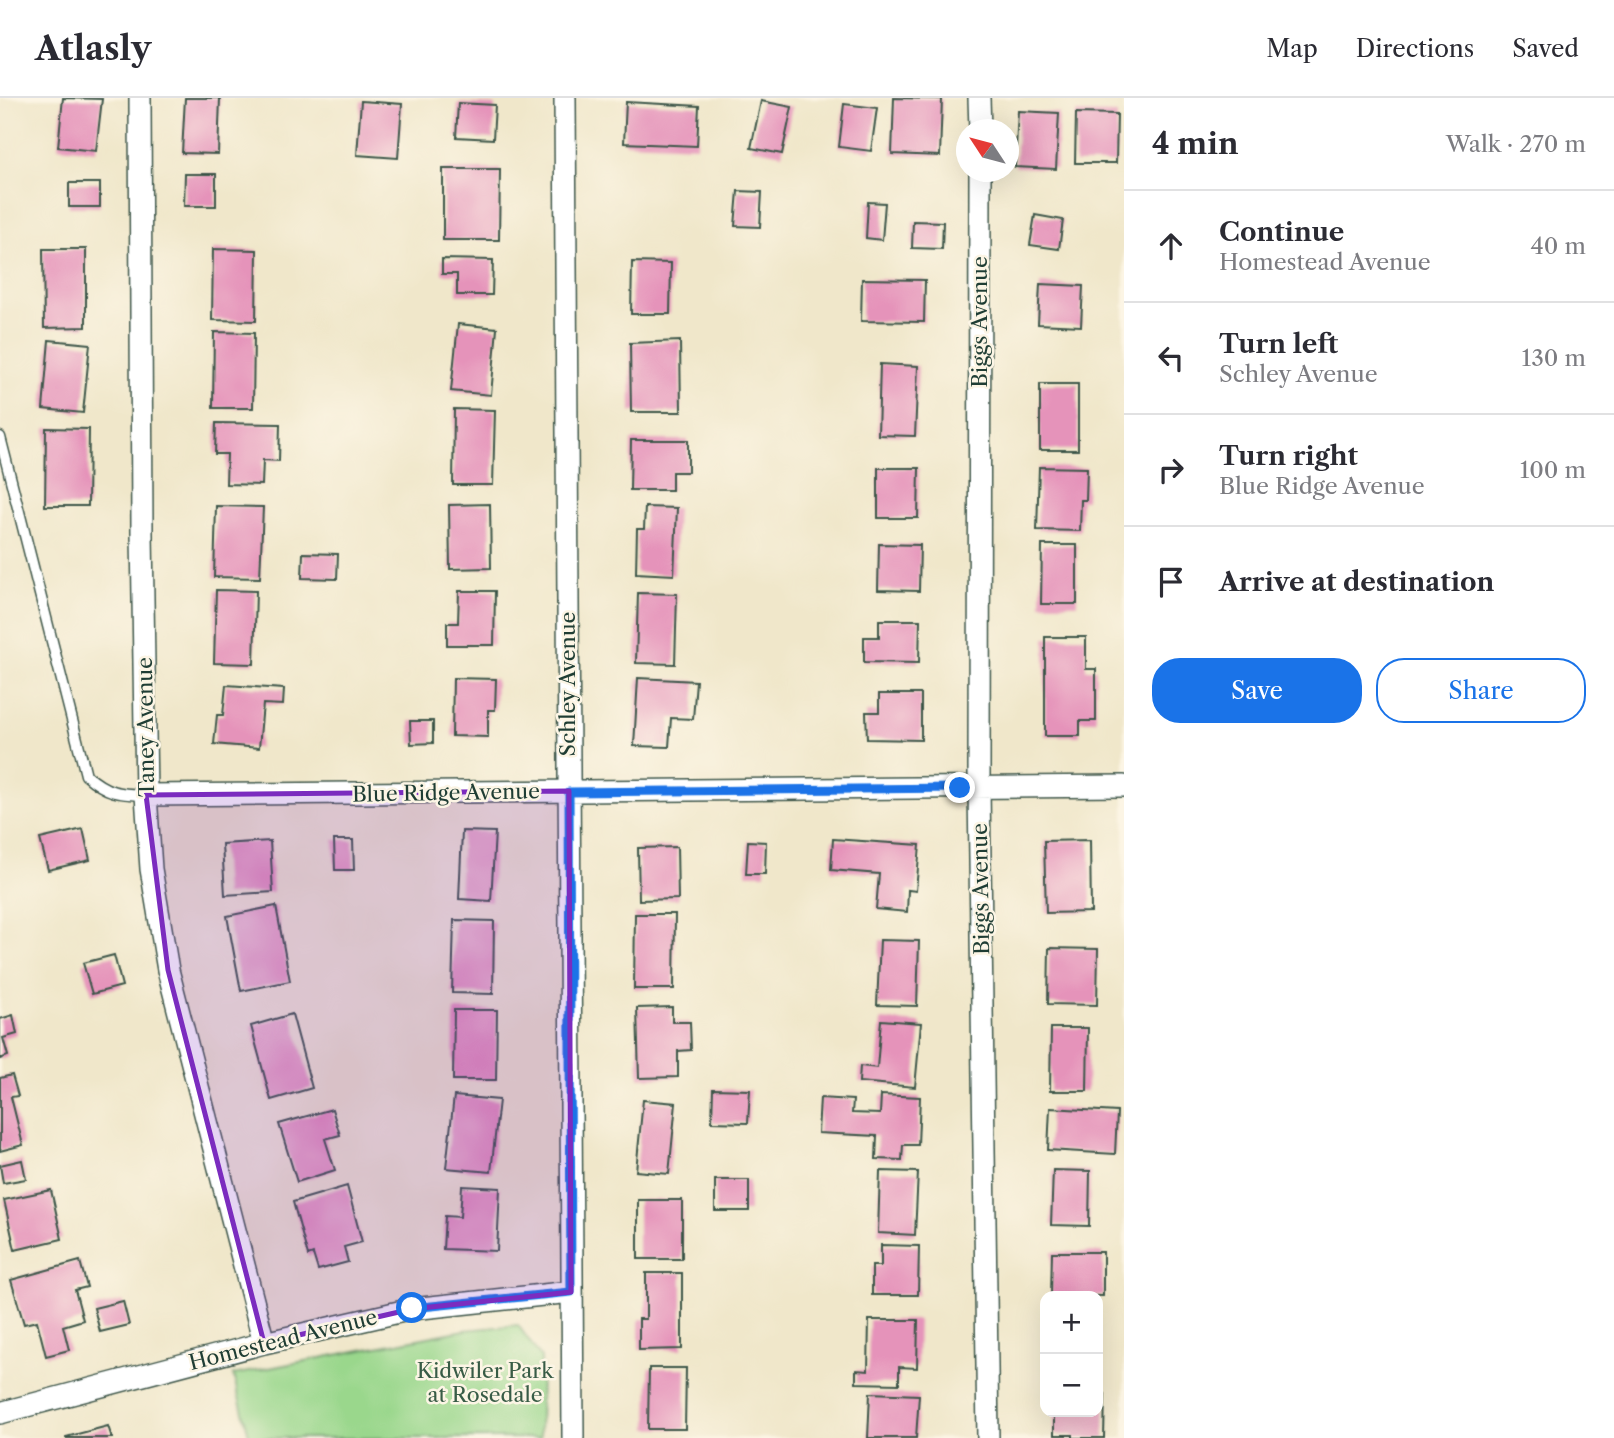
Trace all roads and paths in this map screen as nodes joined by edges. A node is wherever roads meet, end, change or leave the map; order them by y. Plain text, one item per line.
1 (140, 98) edge
2 (565, 98) edge
3 (979, 98) edge
4 (980, 119) edge
5 (980, 182) edge
6 (0, 437) edge
7 (1124, 786) edge
8 (979, 788) junction
9 (569, 792) junction
10 (146, 795) junction
11 (571, 1292) junction
12 (264, 1343) junction
13 (0, 1413) edge
14 (573, 1438) edge
15 (988, 1438) edge

1 - 10 street, Taney Avenue
2 - 9 street, Schley Avenue
3 - 4 street
5 - 8 street, Biggs Avenue
6 - 10 lane
7 - 8 street, Blue Ridge Avenue
8 - 9 street, Blue Ridge Avenue
8 - 15 street, Biggs Avenue
9 - 10 street, Blue Ridge Avenue
9 - 11 street, Schley Avenue
10 - 12 street, Taney Avenue
11 - 12 street, Homestead Avenue
11 - 14 street, Schley Avenue
12 - 13 street, Homestead Avenue

